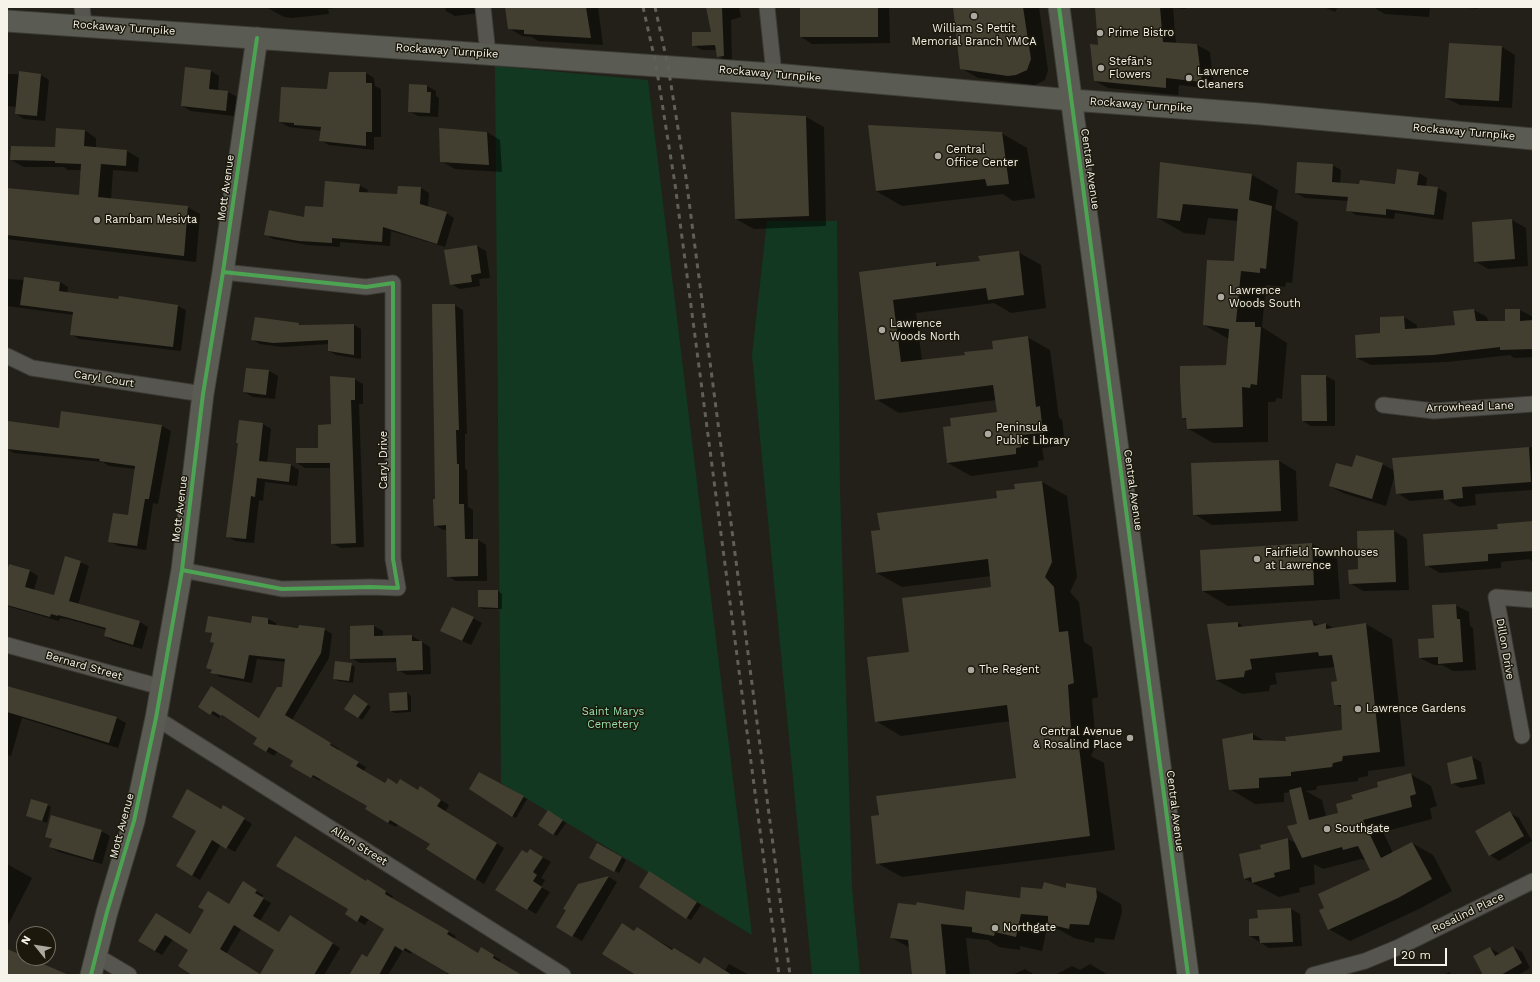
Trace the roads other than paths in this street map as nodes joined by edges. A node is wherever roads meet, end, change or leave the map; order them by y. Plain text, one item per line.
1 (483, 7) edge
2 (767, 7) edge
3 (1059, 7) edge
4 (83, 16) edge
5 (7, 21) edge
6 (257, 38) junction
7 (488, 54) junction
8 (774, 74) junction
9 (1072, 100) junction
10 (1533, 139) edge
11 (223, 272) junction
12 (7, 356) edge
13 (203, 394) junction
14 (1533, 404) edge
15 (1383, 405) dead end
16 (182, 570) junction
17 (1533, 600) edge
18 (7, 645) edge
19 (161, 687) junction
20 (156, 718) junction
21 (1522, 736) dead end
22 (1533, 881) edge
23 (94, 965) edge
24 (128, 975) edge
25 (563, 975) edge
26 (1188, 975) edge
27 (1313, 975) edge

1 - 7 street
2 - 8 street
3 - 9 street, Central Avenue
4 - 5 street, Rockaway Turnpike
4 - 6 street, Rockaway Turnpike
6 - 7 street, Rockaway Turnpike
6 - 11 street, Mott Avenue
7 - 8 street, Rockaway Turnpike
8 - 9 street, Rockaway Turnpike
9 - 10 street, Rockaway Turnpike
9 - 26 street, Central Avenue
11 - 13 street, Mott Avenue
11 - 16 street, Caryl Drive
12 - 13 street, Caryl Court
13 - 16 street, Mott Avenue
14 - 15 street, Arrowhead Lane
16 - 19 street, Mott Avenue
17 - 21 street, Dillon Drive
18 - 19 street, Bernard Street
19 - 20 street, Mott Avenue
20 - 23 street, Mott Avenue
20 - 25 street, Allen Street
22 - 27 street, Rosalind Place
23 - 24 street

